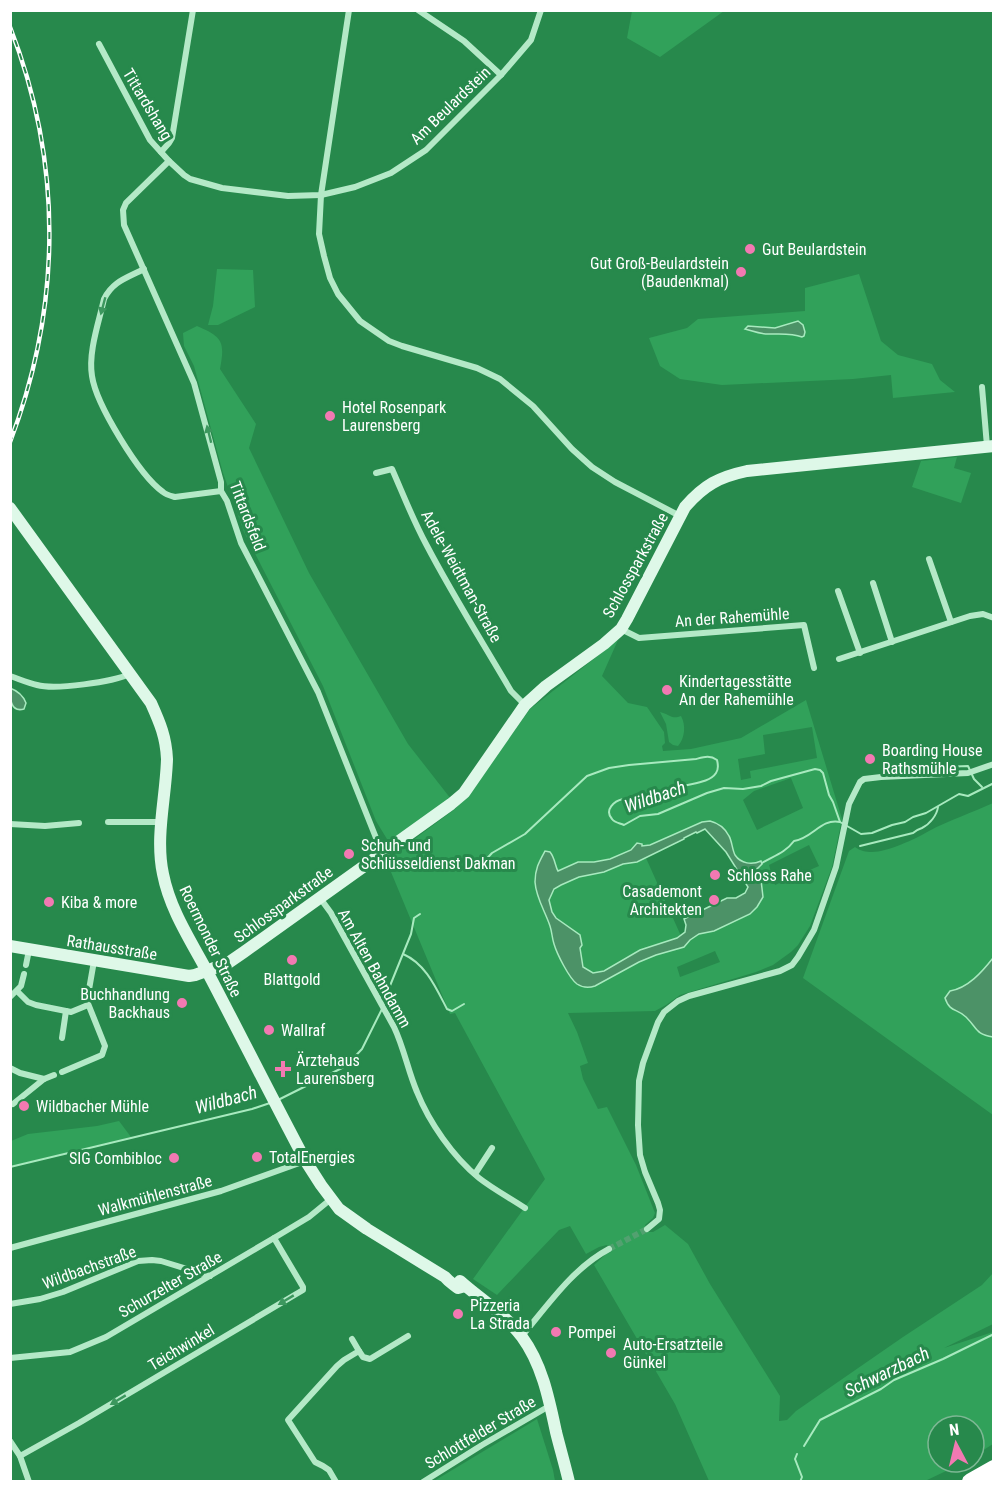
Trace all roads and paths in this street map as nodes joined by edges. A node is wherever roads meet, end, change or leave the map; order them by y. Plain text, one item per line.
1 (193, 10) edge
2 (349, 10) edge
3 (418, 10) edge
4 (541, 10) edge
5 (99, 44) dead end
6 (501, 75) junction
7 (161, 152) junction
8 (169, 161) junction
9 (321, 195) junction
10 (144, 269) junction
11 (982, 387) dead end
12 (990, 446) edge
13 (376, 474) dead end
14 (221, 491) junction
15 (10, 508) edge
16 (680, 516) junction
17 (929, 559) dead end
18 (873, 583) dead end
19 (838, 591) dead end
20 (993, 618) edge
21 (951, 622) junction
22 (621, 629) junction
23 (892, 642) junction
24 (860, 653) junction
25 (839, 659) dead end
26 (814, 668) dead end
27 (130, 674) junction
28 (10, 676) edge
29 (525, 705) junction
30 (993, 764) edge
31 (108, 822) dead end
32 (162, 822) junction
33 (79, 823) dead end
34 (10, 824) edge
35 (382, 854) junction
36 (320, 898) junction
37 (10, 946) edge
38 (29, 950) junction
39 (94, 961) junction
40 (26, 965) dead end
41 (207, 971) junction
42 (24, 974) dead end
43 (17, 991) junction
44 (10, 997) edge
45 (88, 1005) junction
46 (66, 1011) junction
47 (62, 1038) dead end
48 (10, 1068) edge
49 (62, 1072) dead end
50 (54, 1075) dead end
51 (44, 1079) junction
52 (13, 1104) dead end
53 (492, 1148) dead end
54 (305, 1161) junction
55 (475, 1174) junction
56 (331, 1199) junction
57 (525, 1208) dead end
58 (647, 1229) tunnel mouth
59 (274, 1238) junction
60 (10, 1248) edge
61 (609, 1249) tunnel mouth
62 (210, 1276) junction
63 (10, 1304) edge
64 (408, 1336) dead end
65 (522, 1337) junction
66 (352, 1339) dead end
67 (359, 1351) junction
68 (10, 1358) edge
69 (550, 1405) junction
70 (10, 1441) edge
71 (20, 1456) junction
72 (993, 1468) edge
73 (29, 1482) edge
74 (336, 1482) edge
75 (423, 1482) edge
76 (569, 1482) edge
77 (971, 1482) edge

1 - 7 street
2 - 9 street
3 - 6 street
4 - 6 street, Am Beulardstein
5 - 7 street, Tittardshang
6 - 9 street, Am Beulardstein
7 - 8 street, Tittardshang
8 - 9 street, Tittardshang
8 - 10 street, Tittardsfeld
9 - 16 street
14 -> 10 street, Tittardsfeld
10 -> 14 street
11 - 12 street, Schlossparkstraße
12 - 16 street, Schlossparkstraße
13 - 29 street, Adele-Weidtman-Straße
14 - 35 street, Tittardsfeld
15 - 27 street, Roermonder Straße
16 - 22 street, Schlossparkstraße
17 - 21 street
18 - 23 street
19 - 24 street
20 - 21 street
21 - 23 street
22 - 26 street, An der Rahemühle
22 - 29 street, Schlossparkstraße
23 - 24 street
24 - 25 street
27 - 28 street
27 - 32 street, Roermonder Straße
29 - 35 street, Schlossparkstraße
30 - 58 street
31 - 32 street
32 - 41 street, Roermonder Straße
33 - 34 street
35 - 36 street, Schlossparkstraße
36 - 41 street, Schlossparkstraße
36 - 55 street, Am Alten Bahndamm
37 - 38 street, Rathausstraße
38 - 39 street, Rathausstraße
38 - 40 street
39 - 41 street, Rathausstraße
39 - 45 street
41 - 54 street, Roermonder Straße
42 - 43 street
43 - 44 street
43 - 46 street
45 - 46 street
45 - 49 street
46 - 47 street
48 - 51 street
50 - 51 street
51 - 52 street
53 - 55 street
54 - 56 street, Roermonder Straße
54 - 60 street, Walkmühlenstraße
55 - 57 street, Am Alten Bahndamm
56 - 59 street, Schurzelter Straße
56 - 65 street, Roermonder Straße
59 - 62 street, Schurzelter Straße
59 -> 71 street, Teichwinkel
61 - 65 street
62 - 63 street, Wildbachstraße
62 - 68 street, Schurzelter Straße
64 - 67 street
65 - 69 street, Roermonder Straße
66 - 67 street
67 - 74 street
69 - 75 street, Schlottfelder Straße
69 - 76 street, Roermonder Straße
70 - 71 street
71 - 73 street
72 - 77 highway

